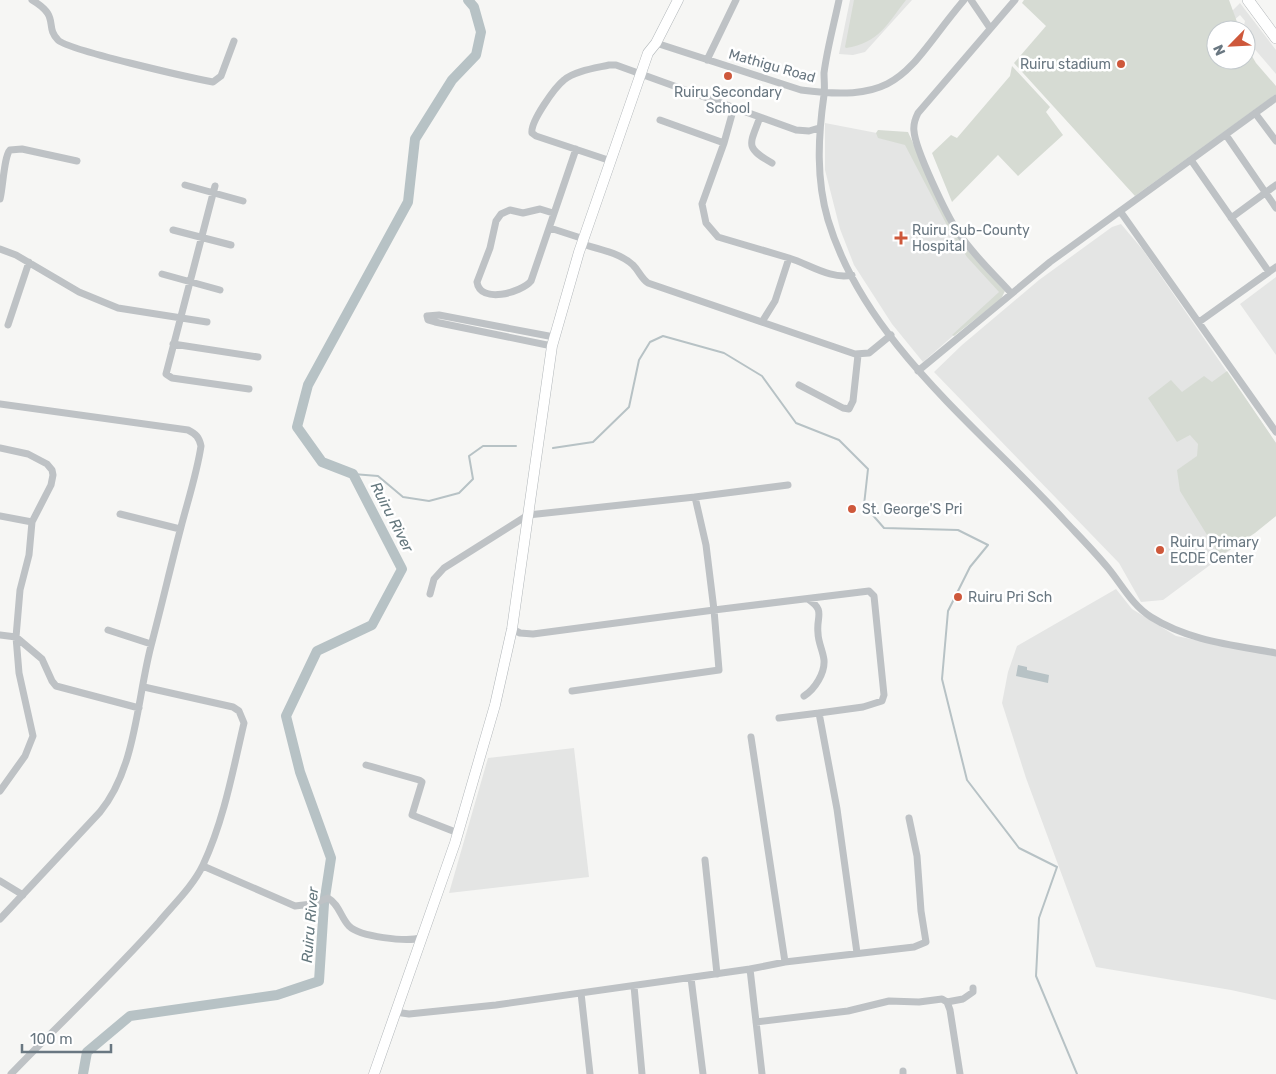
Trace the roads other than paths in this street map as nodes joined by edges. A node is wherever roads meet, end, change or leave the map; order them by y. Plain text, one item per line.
1 (32, 0) edge
2 (678, 0) edge
3 (736, 0) edge
4 (839, 0) edge
5 (964, 0) edge
6 (971, 0) edge
7 (1015, 0) edge
8 (1249, 0) edge
9 (990, 28) junction
10 (1276, 38) edge
11 (234, 41) dead end
12 (656, 43) junction
13 (707, 60) junction
14 (640, 75) junction
15 (824, 93) junction
16 (1276, 98) edge
17 (734, 107) junction
18 (1255, 113) junction
19 (760, 117) junction
20 (660, 120) dead end
21 (819, 128) junction
22 (1226, 135) junction
23 (1276, 142) edge
24 (724, 143) junction
25 (576, 149) junction
26 (1192, 160) junction
27 (76, 161) dead end
28 (611, 161) junction
29 (772, 163) dead end
30 (185, 184) dead end
31 (1276, 185) edge
32 (214, 189) junction
33 (1266, 193) junction
34 (0, 199) edge
35 (243, 200) dead end
36 (1276, 208) edge
37 (1120, 211) junction
38 (553, 213) junction
39 (1231, 218) junction
40 (550, 228) junction
41 (173, 230) dead end
42 (202, 237) junction
43 (583, 242) junction
44 (231, 245) dead end
45 (0, 249) edge
46 (789, 258) junction
47 (29, 262) junction
48 (1273, 270) edge
49 (162, 274) dead end
50 (852, 275) junction
51 (191, 282) junction
52 (220, 290) dead end
53 (1011, 293) junction
54 (181, 317) junction
55 (207, 322) dead end
56 (762, 322) junction
57 (1199, 322) junction
58 (8, 325) dead end
59 (522, 331) junction
60 (891, 335) junction
61 (520, 340) junction
62 (553, 342) junction
63 (173, 344) junction
64 (858, 355) junction
65 (258, 357) dead end
66 (918, 371) junction
67 (800, 385) dead end
68 (250, 389) dead end
69 (0, 404) edge
70 (1276, 432) edge
71 (0, 448) edge
72 (788, 486) dead end
73 (695, 497) junction
74 (120, 514) dead end
75 (528, 515) junction
76 (0, 516) edge
77 (32, 522) junction
78 (180, 529) junction
79 (430, 594) dead end
80 (808, 599) junction
81 (714, 610) junction
82 (512, 629) junction
83 (108, 630) dead end
84 (0, 635) edge
85 (16, 637) junction
86 (151, 644) junction
87 (1276, 653) edge
88 (144, 687) junction
89 (572, 691) dead end
90 (804, 696) dead end
91 (139, 708) junction
92 (819, 713) junction
93 (779, 718) dead end
94 (752, 737) dead end
95 (366, 765) dead end
96 (0, 791) edge
97 (909, 818) dead end
98 (458, 833) junction
99 (705, 860) dead end
100 (203, 866) junction
101 (0, 881) edge
102 (23, 895) junction
103 (0, 919) edge
104 (421, 938) junction
105 (858, 953) junction
106 (785, 962) junction
107 (750, 969) junction
108 (717, 974) junction
109 (691, 978) junction
110 (634, 986) junction
111 (973, 988) dead end
112 (581, 993) junction
113 (947, 1002) junction
114 (395, 1012) junction
115 (756, 1022) junction
116 (11, 1074) edge
117 (374, 1074) edge
118 (590, 1074) edge
119 (642, 1074) edge
120 (703, 1074) edge
121 (762, 1074) edge
122 (960, 1074) edge

1 - 11 street
2 - 12 main road
3 - 13 street
4 - 15 street
5 - 15 street, Mathigu Road
6 - 9 street
7 - 9 street
8 - 10 main road
9 - 53 street
12 - 13 street, Mathigu Road
12 - 14 main road
13 - 15 street, Mathigu Road
14 - 17 street
14 - 25 street
14 - 28 main road
15 - 21 street
16 - 18 street
17 - 19 street
17 - 24 street
18 - 22 street
18 - 23 street
19 - 21 street
19 - 29 street
20 - 24 street
21 - 50 street
22 - 26 street
22 - 33 street
24 - 46 street
25 - 28 street
25 - 38 street
26 - 37 street
26 - 39 street
27 - 34 street
28 - 43 main road
30 - 32 street
31 - 33 street
32 - 35 street
32 - 42 street
33 - 36 street
33 - 39 street
37 - 53 street
37 - 57 street
38 - 40 street
38 - 40 street
39 - 48 street
40 - 43 street
41 - 42 street
42 - 44 street
42 - 51 street
43 - 56 street
43 - 62 main road
45 - 47 street
46 - 50 street
46 - 56 street
47 - 54 street
47 - 58 street
48 - 57 street
49 - 51 street
50 - 60 street
51 - 52 street
51 - 54 street
53 - 66 street
54 - 55 street
54 - 63 street
56 - 64 street
57 - 70 street
59 - 61 street
59 - 61 street
59 - 62 street
60 - 64 street
60 - 66 street
61 - 62 street
62 - 75 main road
63 - 65 street
63 - 68 street
64 - 67 street
66 - 87 street
69 - 78 street
71 - 77 street
72 - 73 street
73 - 75 street
73 - 81 street
74 - 78 street
75 - 79 street
75 - 82 main road
76 - 77 street
77 - 85 street
78 - 86 street
80 - 81 street
80 - 90 street
80 - 92 street
81 - 82 street
81 - 89 street
82 - 98 main road
83 - 86 street
84 - 85 street
85 - 91 street
85 - 96 street
86 - 88 street
88 - 91 street
88 - 100 street
91 - 102 street
92 - 93 street
92 - 105 street
94 - 106 street
95 - 98 street
97 - 105 street
98 - 104 main road
99 - 108 street
100 - 104 street
100 - 116 street
101 - 102 street
102 - 103 street
104 - 114 main road
105 - 106 street
106 - 107 street
107 - 108 street
107 - 115 street
108 - 109 street
109 - 110 street
109 - 120 street
110 - 112 street
110 - 119 street
111 - 113 street
112 - 114 street
112 - 118 street
113 - 115 street
113 - 122 street
114 - 117 main road
115 - 121 street

